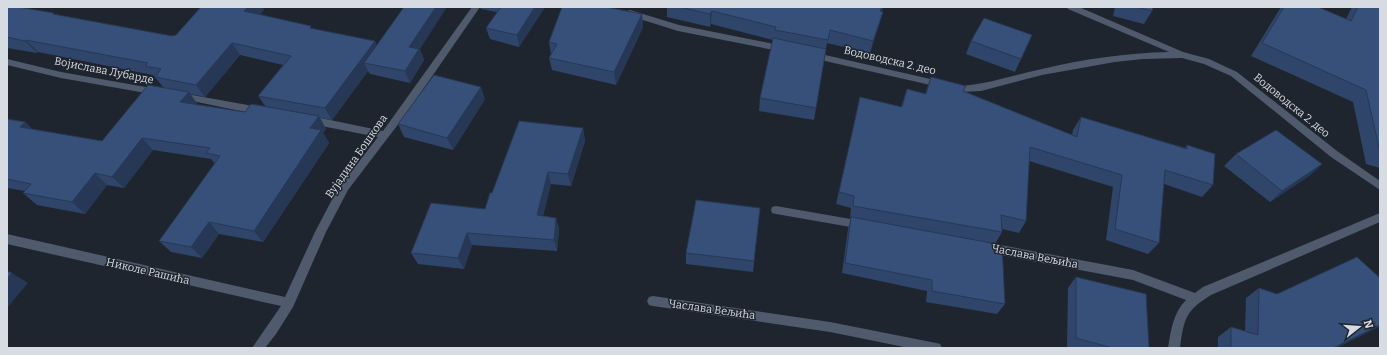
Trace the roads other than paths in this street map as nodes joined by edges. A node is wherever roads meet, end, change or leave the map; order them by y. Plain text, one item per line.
1 (476, 7) edge
2 (1071, 7) edge
3 (624, 12) edge
4 (791, 51) edge
5 (806, 54) edge
6 (1182, 55) junction
7 (7, 62) edge
8 (268, 112) edge
9 (299, 118) edge
10 (385, 135) junction
11 (1380, 186) edge
12 (776, 210) dead end
13 (1380, 216) edge
14 (873, 227) edge
15 (7, 239) edge
16 (981, 247) edge
17 (1195, 298) junction
18 (653, 301) dead end
19 (289, 303) junction
20 (258, 348) edge
21 (936, 348) edge
22 (1174, 348) edge

1 - 10 street, Вујадина Бошкова
2 - 6 street, Водоводска 2. део
3 - 4 street
5 - 6 street, Водоводска 2. део
6 - 11 street, Водоводска 2. део
7 - 8 street, Војислава Лубарде
9 - 10 street
10 - 19 street, Вујадина Бошкова
12 - 14 street
13 - 17 street
15 - 19 street, Николе Рашића
16 - 17 street, Часлава Вељића
17 - 22 street
18 - 21 street, Часлава Вељића
19 - 20 street, Вујадина Бошкова

